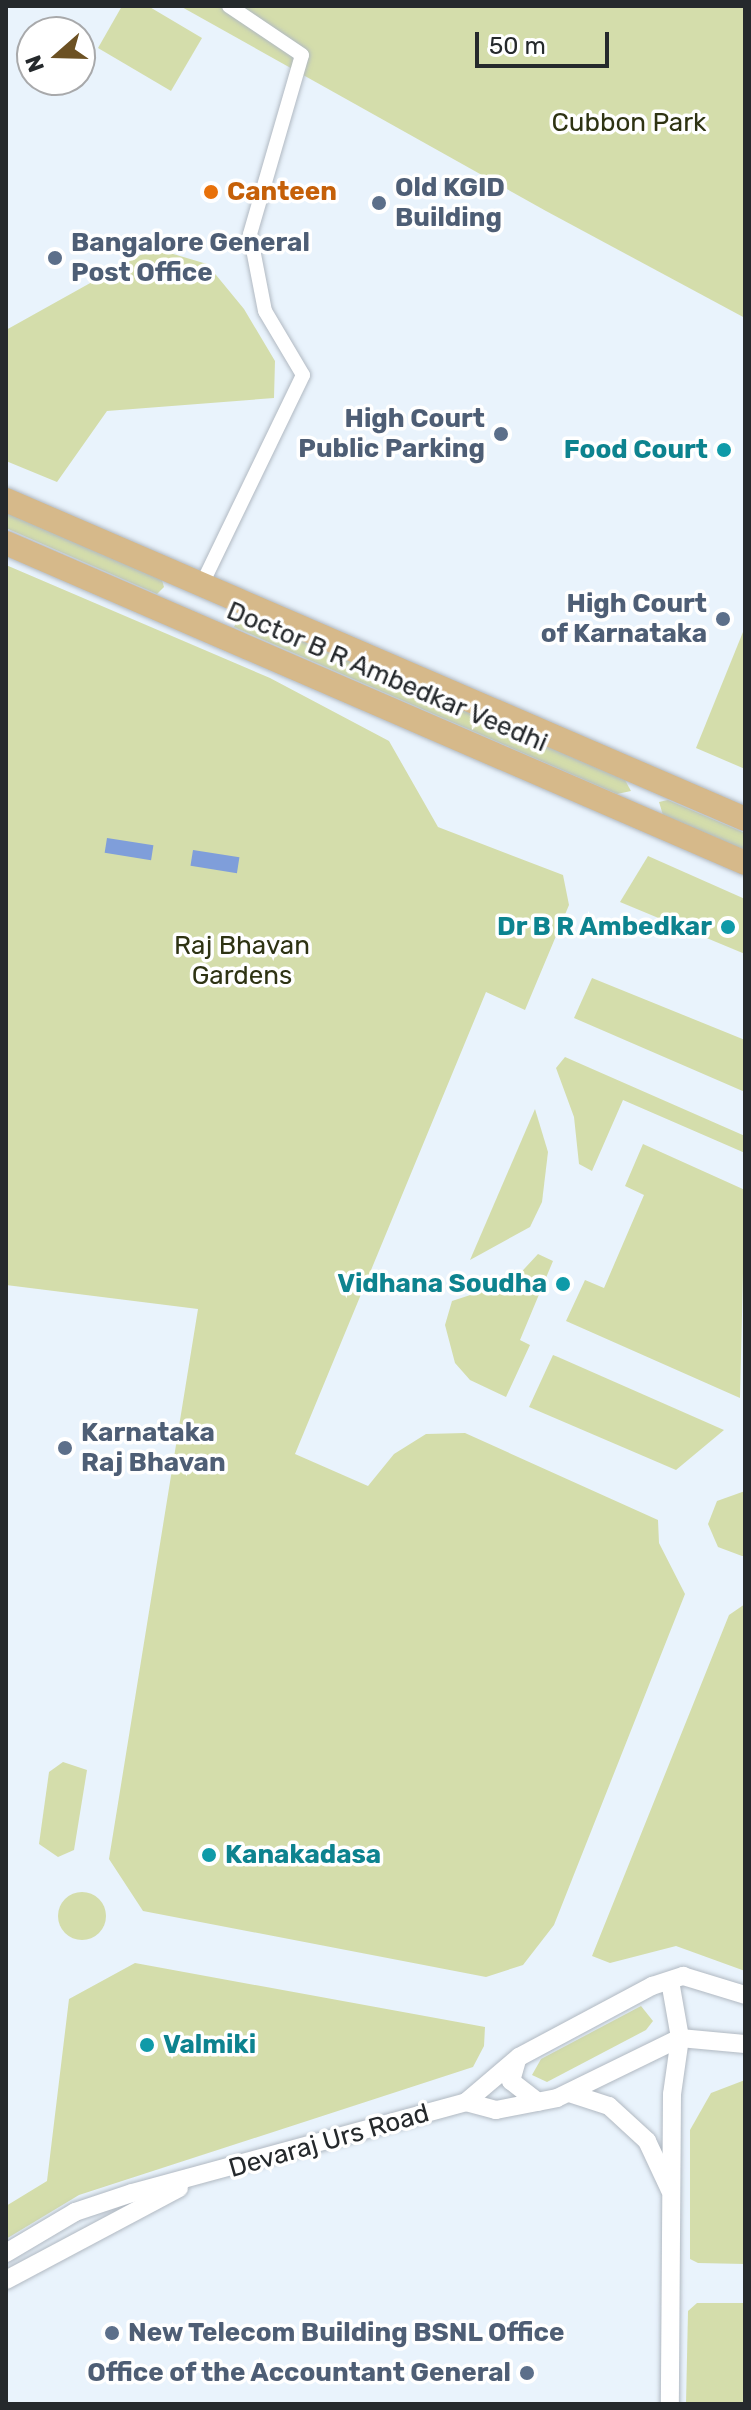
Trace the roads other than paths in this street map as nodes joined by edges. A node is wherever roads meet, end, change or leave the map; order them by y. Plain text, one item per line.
1 (229, 6) edge
2 (6, 500) edge
3 (6, 543) edge
4 (179, 575) junction
5 (212, 588) junction
6 (165, 612) junction
7 (208, 631) junction
8 (745, 819) edge
9 (745, 863) edge
10 (670, 1981) junction
11 (745, 1995) edge
12 (680, 2038) junction
13 (745, 2044) edge
14 (519, 2057) junction
15 (569, 2093) junction
16 (466, 2102) junction
17 (538, 2102) junction
18 (191, 2181) junction
19 (673, 2196) junction
20 (6, 2253) edge
21 (6, 2280) edge
22 (670, 2404) edge

1 - 5 street
2 - 4 main road, Doctor B R Ambedkar Veedhi
3 - 6 main road, Doctor B R Ambedkar Veedhi
4 - 5 main road, Doctor B R Ambedkar Veedhi
4 - 6 main road
5 - 7 main road
5 - 8 main road, Doctor B R Ambedkar Veedhi
6 - 7 main road, Doctor B R Ambedkar Veedhi
7 - 9 main road, Doctor B R Ambedkar Veedhi
10 - 11 street
10 - 12 street
10 - 14 street, Devaraj Urs Road
12 - 13 street
12 - 15 street, Devaraj Urs Road
12 - 19 street
14 - 16 street, Devaraj Urs Road
14 - 17 street
15 - 17 street, Devaraj Urs Road
15 - 19 street
16 - 17 street, Devaraj Urs Road
16 - 18 street, Devaraj Urs Road
18 - 20 street, Devaraj Urs Road
18 - 21 street, Devaraj Urs Road
19 - 22 street

